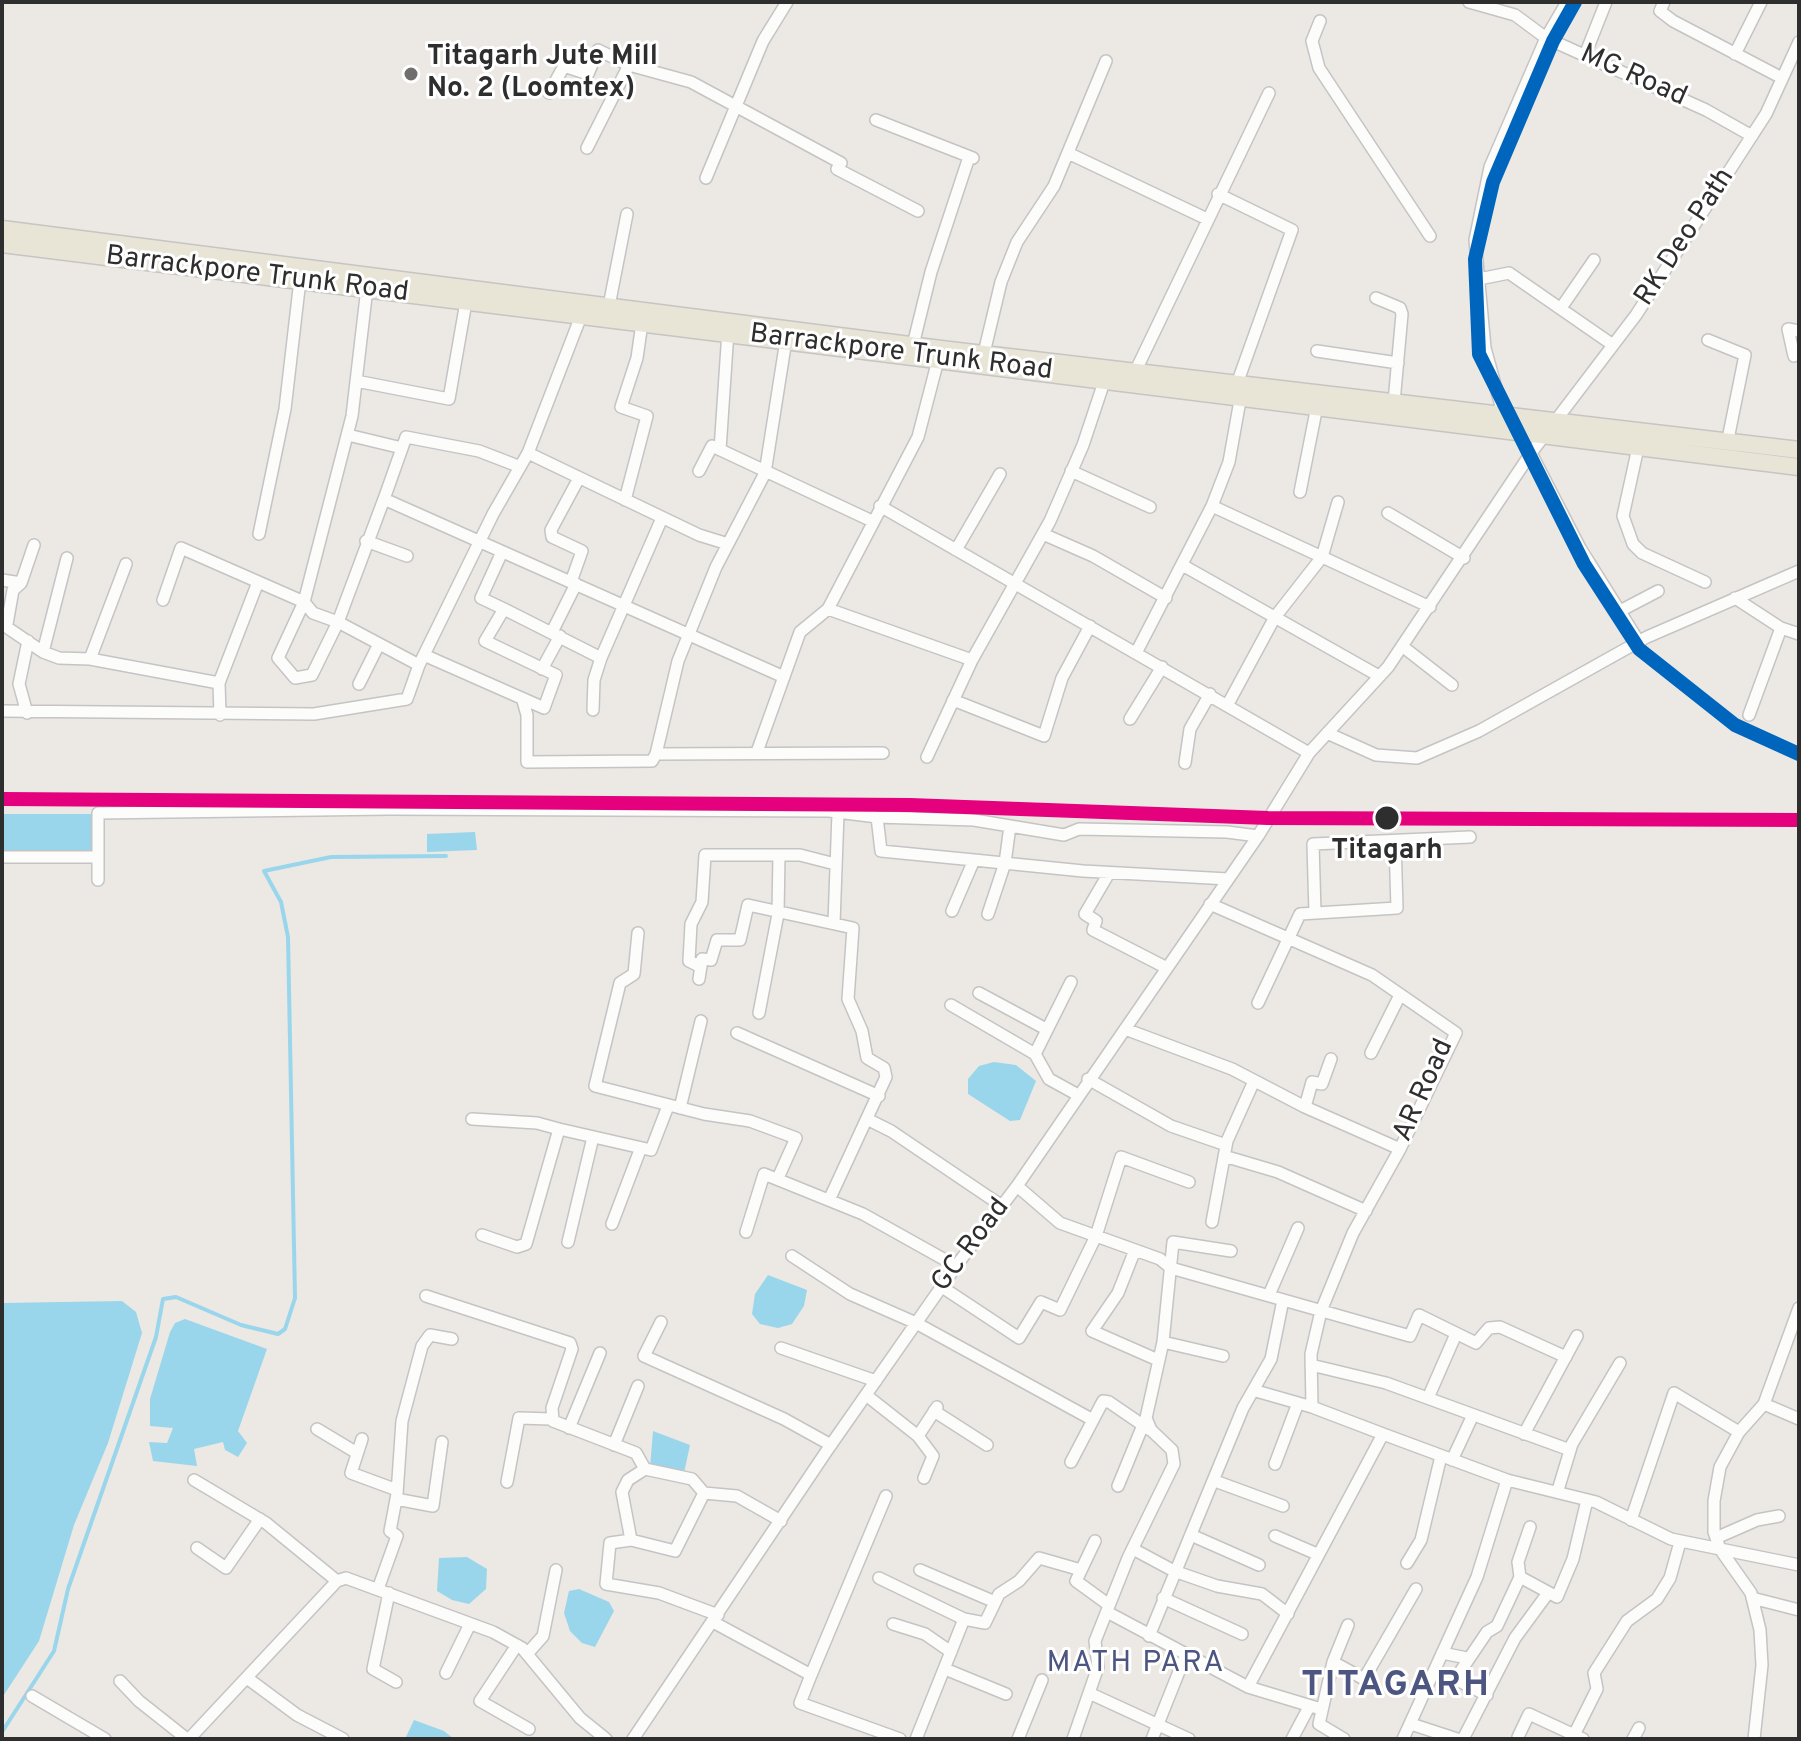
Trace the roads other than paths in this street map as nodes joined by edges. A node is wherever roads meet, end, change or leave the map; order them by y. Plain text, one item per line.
1 (787, 2) edge
2 (1469, 2) edge
3 (1567, 2) edge
4 (1606, 2) edge
5 (1664, 2) edge
6 (1761, 2) edge
7 (1320, 21) dead end
8 (1546, 38) junction
9 (1799, 42) edge
10 (1735, 54) junction
11 (1585, 55) junction
12 (1106, 61) dead end
13 (629, 65) junction
14 (1782, 78) junction
15 (549, 93) dead end
16 (1269, 93) dead end
17 (735, 104) junction
18 (876, 120) dead end
19 (1752, 136) junction
20 (587, 148) dead end
21 (1068, 153) junction
22 (706, 178) dead end
23 (1218, 194) junction
24 (918, 211) dead end
25 (627, 214) dead end
26 (1207, 219) junction
27 (2, 229) edge
28 (1430, 236) dead end
29 (2, 244) edge
30 (1594, 260) dead end
31 (1479, 279) junction
32 (300, 280) junction
33 (367, 288) junction
34 (1376, 298) dead end
35 (466, 302) junction
36 (1561, 308) junction
37 (608, 313) junction
38 (581, 316) junction
39 (642, 323) junction
40 (728, 327) junction
41 (1799, 331) edge
42 (786, 340) junction
43 (1708, 340) dead end
44 (913, 345) junction
45 (1613, 345) junction
46 (1317, 351) dead end
47 (984, 353) junction
48 (1794, 356) dead end
49 (938, 360) junction
50 (1398, 363) junction
51 (1136, 370) junction
52 (1105, 379) junction
53 (356, 381) junction
54 (1240, 388) junction
55 (1394, 402) junction
56 (1317, 406) junction
57 (1504, 417) junction
58 (1554, 422) junction
59 (1641, 429) junction
60 (348, 435) junction
61 (1543, 436) junction
62 (1728, 439) junction
63 (1638, 447) junction
64 (402, 448) junction
65 (720, 450) junction
66 (1799, 450) edge
67 (528, 453) junction
68 (1531, 453) junction
69 (518, 466) junction
70 (1799, 467) edge
71 (699, 471) dead end
72 (1071, 471) junction
73 (765, 473) junction
74 (1000, 474) dead end
75 (579, 478) junction
76 (1300, 492) dead end
77 (384, 499) junction
78 (625, 500) junction
79 (1338, 502) dead end
80 (880, 506) junction
81 (1212, 506) junction
82 (1150, 507) dead end
83 (1388, 513) dead end
84 (662, 518) junction
85 (872, 521) junction
86 (259, 534) dead end
87 (1043, 534) junction
88 (366, 541) junction
89 (480, 542) junction
90 (728, 544) junction
91 (34, 545) dead end
92 (956, 550) junction
93 (502, 552) junction
94 (407, 556) dead end
95 (1322, 557) junction
96 (67, 558) dead end
97 (1464, 558) junction
98 (126, 564) dead end
99 (1184, 566) junction
100 (1799, 571) edge
101 (2, 580) edge
102 (258, 582) junction
103 (1705, 582) dead end
104 (21, 583) junction
105 (574, 583) junction
106 (1016, 583) junction
107 (1658, 591) dead end
108 (1166, 598) junction
109 (1735, 598) junction
110 (163, 600) dead end
111 (304, 602) junction
112 (625, 606) junction
113 (1430, 607) junction
114 (504, 609) junction
115 (828, 609) junction
116 (1618, 612) junction
117 (1275, 617) junction
118 (338, 622) junction
119 (4, 624) edge
120 (1090, 626) junction
121 (1781, 628) junction
122 (556, 634) junction
123 (1799, 634) edge
124 (689, 635) junction
125 (28, 641) junction
126 (1639, 642) junction
127 (379, 644) junction
128 (1402, 646) junction
129 (43, 652) junction
130 (1136, 653) junction
131 (601, 658) junction
132 (90, 659) junction
133 (422, 660) junction
134 (972, 660) junction
135 (1162, 667) junction
136 (542, 669) junction
137 (1379, 676) junction
138 (784, 677) junction
139 (219, 683) junction
140 (359, 684) dead end
141 (1452, 685) dead end
142 (1210, 694) junction
143 (953, 700) junction
144 (523, 701) junction
145 (1228, 704) junction
146 (593, 710) dead end
147 (2, 711) edge
148 (27, 713) junction
149 (220, 715) junction
150 (1749, 715) dead end
151 (1130, 719) dead end
152 (1327, 733) junction
153 (757, 752) junction
154 (883, 753) dead end
155 (1309, 753) junction
156 (656, 754) junction
157 (927, 757) dead end
158 (1185, 763) dead end
159 (838, 813) junction
160 (877, 817) junction
161 (1010, 826) junction
162 (1258, 836) junction
163 (1470, 837) dead end
164 (1395, 842) junction
165 (779, 855) junction
166 (2, 857) edge
167 (98, 857) junction
168 (974, 860) junction
169 (1005, 863) junction
170 (835, 864) junction
171 (1109, 873) junction
172 (1228, 879) junction
173 (98, 880) dead end
174 (1210, 904) junction
175 (952, 911) dead end
176 (1315, 913) junction
177 (778, 914) junction
178 (988, 914) dead end
179 (834, 923) junction
180 (638, 933) dead end
181 (1288, 939) junction
182 (1165, 967) junction
183 (1071, 982) dead end
184 (979, 993) dead end
185 (1399, 997) junction
186 (1258, 1003) dead end
187 (951, 1005) dead end
188 (759, 1013) dead end
189 (701, 1021) dead end
190 (1046, 1029) junction
191 (1125, 1029) junction
192 (737, 1033) dead end
193 (1371, 1053) dead end
194 (1035, 1054) junction
195 (1331, 1059) dead end
196 (1088, 1079) junction
197 (1254, 1081) junction
198 (1078, 1095) junction
199 (879, 1096) junction
200 (674, 1107) junction
201 (1305, 1107) junction
202 (472, 1119) dead end
203 (867, 1119) junction
204 (559, 1129) junction
205 (593, 1137) junction
206 (1400, 1149) junction
207 (640, 1150) junction
208 (1225, 1150) junction
209 (778, 1178) junction
210 (1189, 1182) dead end
211 (1017, 1186) junction
212 (830, 1198) junction
213 (1002, 1206) junction
214 (1366, 1211) junction
215 (1212, 1222) dead end
216 (612, 1224) dead end
217 (1298, 1228) dead end
218 (746, 1232) dead end
219 (482, 1235) dead end
220 (1096, 1236) junction
221 (568, 1242) dead end
222 (1135, 1250) junction
223 (1231, 1251) dead end
224 (792, 1256) dead end
225 (956, 1266) junction
226 (1171, 1268) junction
227 (942, 1287) junction
228 (1269, 1295) junction
229 (426, 1296) dead end
230 (1283, 1300) junction
231 (1799, 1308) edge
232 (1321, 1311) junction
233 (661, 1322) dead end
234 (916, 1323) junction
235 (1456, 1334) junction
236 (1577, 1336) dead end
237 (452, 1339) dead end
238 (1163, 1342) junction
239 (781, 1348) dead end
240 (600, 1353) dead end
241 (1223, 1356) dead end
242 (1566, 1357) junction
243 (1158, 1360) junction
244 (1620, 1363) dead end
245 (1311, 1365) junction
246 (876, 1381) junction
247 (638, 1386) dead end
248 (1256, 1391) junction
249 (866, 1395) junction
250 (1428, 1398) junction
251 (1298, 1403) junction
252 (1764, 1404) junction
253 (1312, 1407) junction
254 (1473, 1415) junction
255 (551, 1419) junction
256 (1799, 1419) edge
257 (1093, 1420) junction
258 (569, 1428) junction
259 (1147, 1428) junction
260 (317, 1429) dead end
261 (1739, 1432) junction
262 (1383, 1434) junction
263 (1524, 1434) junction
264 (918, 1436) junction
265 (362, 1439) dead end
266 (442, 1442) dead end
267 (614, 1445) junction
268 (831, 1445) junction
269 (987, 1445) dead end
270 (1570, 1450) junction
271 (357, 1453) junction
272 (1447, 1458) junction
273 (1071, 1462) dead end
274 (1275, 1464) dead end
275 (645, 1469) junction
276 (924, 1478) dead end
277 (194, 1480) dead end
278 (1507, 1480) junction
279 (1215, 1481) junction
280 (507, 1482) dead end
281 (1118, 1486) dead end
282 (1558, 1490) junction
283 (704, 1493) junction
284 (397, 1494) junction
285 (886, 1496) dead end
286 (1587, 1500) junction
287 (1283, 1506) dead end
288 (1779, 1516) dead end
289 (260, 1519) junction
290 (1631, 1520) junction
291 (781, 1521) junction
292 (1530, 1527) dead end
293 (1191, 1535) junction
294 (1275, 1536) dead end
295 (631, 1540) junction
296 (1095, 1541) dead end
297 (1680, 1542) junction
298 (1718, 1544) junction
299 (197, 1548) dead end
300 (1133, 1549) junction
301 (1317, 1554) junction
302 (1407, 1563) dead end
303 (1259, 1565) dead end
304 (1799, 1565) edge
305 (556, 1570) dead end
306 (920, 1570) dead end
307 (1081, 1570) junction
308 (1174, 1571) junction
309 (1520, 1577) junction
310 (879, 1578) dead end
311 (337, 1581) junction
312 (1416, 1589) dead end
313 (384, 1591) junction
314 (1548, 1593) junction
315 (1163, 1598) junction
316 (1752, 1598) junction
317 (995, 1602) junction
318 (1108, 1608) junction
319 (1799, 1610) edge
320 (1288, 1614) junction
321 (716, 1619) junction
322 (964, 1619) junction
323 (470, 1624) junction
324 (893, 1624) dead end
325 (1348, 1625) dead end
326 (1242, 1634) dead end
327 (1149, 1636) junction
328 (517, 1645) junction
329 (951, 1652) junction
330 (1442, 1653) junction
331 (527, 1654) junction
332 (1186, 1654) junction
333 (1467, 1658) junction
334 (1333, 1662) junction
335 (945, 1669) junction
336 (446, 1673) dead end
337 (811, 1675) junction
338 (247, 1678) junction
339 (1042, 1680) dead end
340 (120, 1681) dead end
341 (396, 1682) dead end
342 (1248, 1687) junction
343 (1089, 1693) junction
344 (1006, 1694) dead end
345 (1487, 1695) junction
346 (32, 1696) dead end
347 (1315, 1708) junction
348 (1159, 1724) junction
349 (1411, 1724) junction
350 (529, 1729) dead end
351 (1579, 1737) edge
352 (1519, 1738) edge
353 (105, 1739) edge
354 (188, 1739) edge
355 (343, 1739) edge
356 (606, 1739) edge
357 (633, 1739) edge
358 (900, 1739) edge
359 (916, 1739) edge
360 (1018, 1739) edge
361 (1073, 1739) edge
362 (1152, 1739) edge
363 (1189, 1739) edge
364 (1292, 1739) edge
365 (1343, 1739) edge
366 (1403, 1739) edge
367 (1457, 1739) edge
368 (1463, 1739) edge
369 (1754, 1739) edge

1 - 17 street
2 - 8 street, MG Road
3 - 8 street
4 - 11 street
5 - 10 street
6 - 10 street
7 - 28 street
8 - 11 street, MG Road
8 - 31 street
9 - 14 street, RK Deo Path
10 - 14 street
11 - 19 street, MG Road
12 - 21 street
13 - 15 street
13 - 17 street
13 - 20 street
14 - 19 street, RK Deo Path
16 - 23 street
17 - 22 street
17 - 24 street
18 - 44 street
19 - 45 street, RK Deo Path
21 - 26 street
21 - 47 street
23 - 26 street
23 - 54 street
25 - 37 street
26 - 51 street
27 - 37 main road, Barrackpore Trunk Road
29 - 32 main road, Barrackpore Trunk Road
30 - 36 street
31 - 36 street
31 - 57 street
32 - 33 main road, Barrackpore Trunk Road
32 - 86 street
33 - 35 main road, Barrackpore Trunk Road
33 - 53 street
34 - 50 street
35 - 38 main road, Barrackpore Trunk Road
35 - 53 street
36 - 45 street
37 - 38 main road, Barrackpore Trunk Road
37 - 39 main road, Barrackpore Trunk Road
37 - 40 main road, Barrackpore Trunk Road
38 - 67 street
39 - 40 main road, Barrackpore Trunk Road
39 - 78 street
40 - 42 main road, Barrackpore Trunk Road
40 - 44 main road, Barrackpore Trunk Road
40 - 65 street
41 - 48 street
42 - 49 main road, Barrackpore Trunk Road
42 - 73 street
43 - 62 street
44 - 47 main road, Barrackpore Trunk Road
45 - 58 street, RK Deo Path
46 - 50 street
47 - 51 main road, Barrackpore Trunk Road
49 - 52 main road, Barrackpore Trunk Road
49 - 80 street
50 - 55 street
51 - 54 main road, Barrackpore Trunk Road
52 - 54 main road, Barrackpore Trunk Road
52 - 72 street
53 - 60 street
54 - 55 main road, Barrackpore Trunk Road
54 - 56 main road, Barrackpore Trunk Road
54 - 81 street
55 - 57 main road, Barrackpore Trunk Road
56 - 61 main road, Barrackpore Trunk Road
56 - 76 street
57 - 58 main road, Barrackpore Trunk Road
58 - 59 main road, Barrackpore Trunk Road
58 - 61 street, RK Deo Path
59 - 62 main road, Barrackpore Trunk Road
59 - 63 street
60 - 64 street
60 - 111 street
61 - 63 main road, Barrackpore Trunk Road
61 - 68 street, RK Deo Path
62 - 66 main road, Barrackpore Trunk Road
63 - 70 main road, Barrackpore Trunk Road
63 - 103 street
64 - 69 street
64 - 77 street
65 - 71 street
65 - 73 street
67 - 69 street
67 - 75 street
68 - 97 street, RK Deo Path
68 - 116 street
69 - 89 street
72 - 82 street
72 - 87 street
73 - 85 street
73 - 90 street
74 - 92 street
75 - 78 street
75 - 105 street
77 - 88 street
77 - 89 street
78 - 84 street
79 - 95 street
80 - 85 street
80 - 92 street
81 - 95 street
81 - 99 street
83 - 97 street
84 - 90 street
84 - 112 street
85 - 115 street
87 - 106 street
87 - 108 street
88 - 94 street
88 - 118 street
89 - 93 street
89 - 133 street
90 - 124 street
91 - 104 street
92 - 106 street
93 - 105 street
93 - 114 street
95 - 113 street
95 - 117 street
96 - 129 street
97 - 113 street, RK Deo Path
98 - 132 street
99 - 108 street
99 - 117 street
100 - 109 street
101 - 104 street
102 - 110 street
102 - 111 street
102 - 139 street
104 - 119 street
105 - 112 street
105 - 122 street
106 - 120 street
106 - 134 street
107 - 116 street
108 - 130 street
109 - 121 street
109 - 126 street
111 - 118 street
111 - 118 street
112 - 124 street
112 - 131 street
113 - 128 street, GC Road
114 - 122 street
114 - 136 street
115 - 134 street
115 - 138 street
116 - 126 street
117 - 137 street
117 - 145 street
118 - 127 street
119 - 125 street
120 - 130 street
120 - 143 street
121 - 123 street
121 - 150 street
122 - 131 street
122 - 136 street
124 - 138 street
124 - 156 street
125 - 129 street
125 - 148 street
126 - 152 street
127 - 133 street
127 - 140 street
128 - 137 street, GC Road
128 - 141 street
129 - 132 street
130 - 135 street
131 - 146 street
132 - 139 street
133 - 144 street
133 - 149 street
134 - 143 street
135 - 142 street
135 - 151 street
136 - 144 street
137 - 152 street, GC Road
138 - 153 street
139 - 149 street
142 - 145 street
142 - 158 street
143 - 157 street
144 - 156 street
145 - 155 street
147 - 148 street
148 - 149 street
152 - 155 street, GC Road
153 - 154 street
153 - 156 street
155 - 162 street, GC Road
159 - 160 street
159 - 167 street
159 - 170 street
160 - 161 street
160 - 168 street
161 - 162 street
161 - 169 street
162 - 172 street, GC Road
163 - 164 street
164 - 176 street
164 - 176 street
165 - 170 street
165 - 177 street
165 - 177 street
166 - 167 street
167 - 173 street
168 - 169 street
168 - 175 street
169 - 171 street
169 - 178 street
170 - 179 street
171 - 172 street
171 - 182 street
172 - 174 street, GC Road
174 - 181 street, AR Road
174 - 182 street, GC Road
176 - 181 street
177 - 179 street
177 - 188 street
179 - 199 street
180 - 200 street
181 - 185 street, AR Road
181 - 186 street
182 - 191 street, GC Road
183 - 190 street
184 - 190 street
185 - 193 street
185 - 206 street, AR Road
187 - 194 street
189 - 200 street
190 - 194 street
191 - 196 street, GC Road
191 - 197 street
192 - 199 street
194 - 198 street
195 - 201 street
196 - 198 street, GC Road
196 - 208 street
197 - 201 street
197 - 208 street
198 - 211 street, GC Road
199 - 203 street
200 - 207 street
200 - 209 street
201 - 206 street
202 - 204 street
203 - 212 street
203 - 213 street
204 - 205 street
204 - 219 street
205 - 207 street
205 - 221 street
206 - 214 street, AR Road
207 - 216 street
208 - 214 street
208 - 215 street
209 - 212 street
209 - 218 street
210 - 220 street
211 - 213 street, GC Road
211 - 220 street
212 - 225 street
213 - 225 street, GC Road
214 - 232 street, AR Road
217 - 228 street
220 - 222 street
220 - 227 street
222 - 226 street
222 - 243 street
223 - 226 street
224 - 234 street
225 - 227 street, GC Road
226 - 228 street
226 - 238 street
227 - 234 street, GC Road
228 - 230 street
229 - 255 street
230 - 232 street
230 - 248 street
231 - 252 street
232 - 235 street
232 - 245 street, AR Road
233 - 268 street
234 - 246 street, GC Road
234 - 257 street
235 - 242 street
235 - 250 street
236 - 242 street
237 - 284 street
238 - 241 street
238 - 243 street
239 - 246 street
240 - 258 street
242 - 263 street
243 - 259 street
244 - 270 street
245 - 250 street
245 - 253 street, AR Road
246 - 249 street, GC Road
247 - 267 street
248 - 251 street
248 - 279 street
249 - 264 street
249 - 268 street, GC Road
250 - 254 street
251 - 253 street
251 - 274 street
252 - 256 street
252 - 261 street
253 - 262 street
254 - 263 street
254 - 272 street
255 - 258 street
255 - 280 street
257 - 259 street
257 - 273 street
258 - 267 street
259 - 281 street
259 - 300 street
260 - 271 street
261 - 290 street
261 - 298 street
262 - 272 street
262 - 301 street
263 - 270 street
264 - 269 street
264 - 276 street
265 - 271 street
266 - 284 street
267 - 275 street
268 - 291 street, GC Road
270 - 282 street
271 - 284 street
272 - 278 street
272 - 302 street
275 - 283 street
275 - 295 street
277 - 289 street
278 - 282 street
278 - 330 street
279 - 287 street
279 - 293 street
282 - 286 street
283 - 291 street
283 - 295 street
284 - 313 street
285 - 337 street
286 - 290 street
286 - 314 street
288 - 298 street
289 - 299 street
289 - 311 street
290 - 297 street
291 - 321 street, GC Road
292 - 309 street
293 - 303 street
293 - 308 street
294 - 301 street
295 - 321 street
296 - 307 street
297 - 298 street
297 - 351 street
298 - 304 street
298 - 316 street
300 - 308 street
300 - 318 street
301 - 320 street
305 - 331 street
306 - 317 street
307 - 317 street
307 - 318 street
308 - 315 street
308 - 320 street
309 - 314 street
309 - 333 street
310 - 322 street
311 - 313 street
311 - 338 street
312 - 334 street
313 - 323 street
313 - 341 street
314 - 345 street
315 - 326 street
315 - 327 street
316 - 319 street
316 - 369 street
317 - 322 street
318 - 327 street
318 - 343 street
320 - 342 street
321 - 337 street
321 - 357 street, GC Road
322 - 329 street
323 - 328 street
323 - 336 street
324 - 329 street
325 - 334 street
327 - 332 street
328 - 331 street
328 - 350 street
329 - 335 street
330 - 333 street
330 - 349 street
331 - 356 street
332 - 342 street
332 - 348 street
333 - 345 street
334 - 347 street
335 - 344 street
335 - 359 street
337 - 358 street
338 - 354 street
338 - 355 street
339 - 360 street
340 - 354 street
342 - 347 street
343 - 348 street
343 - 361 street
345 - 368 street
346 - 353 street
347 - 364 street
347 - 365 street
348 - 362 street
348 - 363 street
349 - 366 street
349 - 367 street
351 - 352 street

